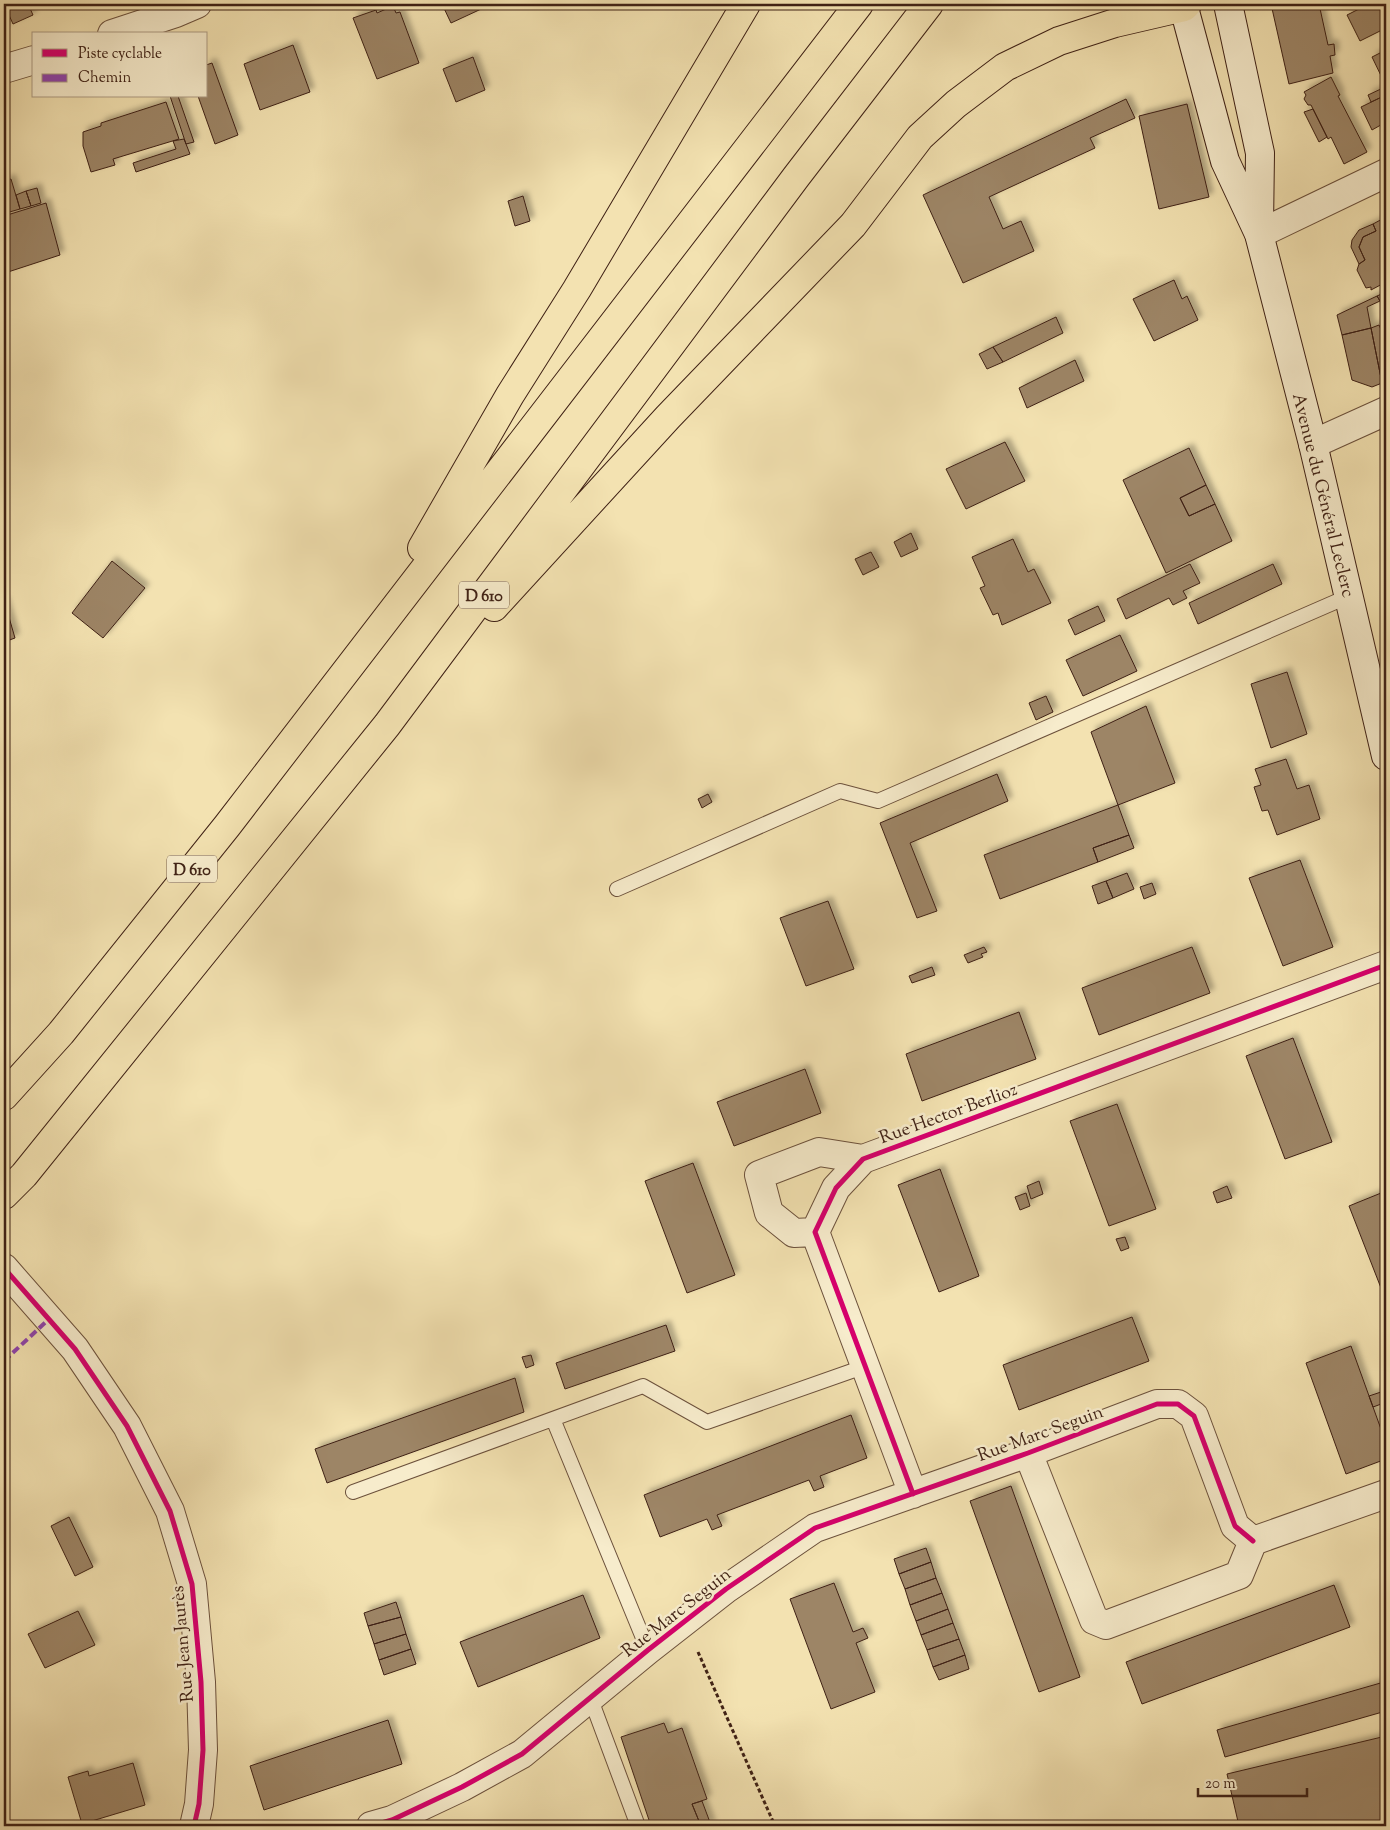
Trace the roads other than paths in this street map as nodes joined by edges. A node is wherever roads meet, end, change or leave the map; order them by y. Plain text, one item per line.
1 (197, 4) edge
2 (746, 4) edge
3 (859, 4) edge
4 (929, 4) edge
5 (1228, 4) edge
6 (1185, 5) edge
7 (118, 32) edge
8 (32, 61) edge
9 (4, 69) edge
10 (1386, 173) edge
11 (1259, 234) junction
12 (1386, 411) edge
13 (1313, 444) junction
14 (1349, 596) junction
15 (372, 636) junction
16 (1379, 689) edge
17 (387, 725) junction
18 (1386, 756) edge
19 (617, 889) dead end
20 (1386, 965) edge
21 (4, 1096) edge
22 (863, 1159) junction
23 (4, 1195) edge
24 (815, 1232) junction
25 (4, 1268) edge
26 (866, 1366) junction
27 (553, 1419) junction
28 (1028, 1453) junction
29 (353, 1492) dead end
30 (913, 1494) junction
31 (1386, 1494) edge
32 (1253, 1540) junction
33 (648, 1650) junction
34 (590, 1697) junction
35 (197, 1815) edge
36 (385, 1824) edge
37 (638, 1826) edge

1 - 7 street
2 - 15 highway
3 - 15 highway, D 610
4 - 17 highway, D 610
5 - 11 street, Avenue du Général Leclerc
6 - 11 street, Avenue du Général Leclerc
6 - 17 highway
8 - 9 street
10 - 11 street
11 - 13 street, Avenue du Général Leclerc
12 - 13 street
13 - 14 street, Avenue du Général Leclerc
14 - 16 street, Avenue du Général Leclerc
14 - 19 lane
15 - 21 highway, D 610
16 - 18 street, Avenue du Général Leclerc
17 - 23 highway, D 610
20 - 22 street, Rue Hector Berlioz
22 - 24 street, Rue Hector Berlioz
22 - 24 street, Rue Hector Berlioz
24 - 26 street
25 - 35 street, Rue Jean Jaurès
26 - 27 lane
26 - 30 street
27 - 29 lane
27 - 33 lane
28 - 30 street, Rue Marc Seguin
28 - 32 street, Rue Marc Seguin
28 - 32 street, Rue Marc Seguin
30 - 33 street, Rue Marc Seguin
31 - 32 street
33 - 34 street, Rue Marc Seguin
34 - 36 street, Rue Marc Seguin
34 - 37 lane

